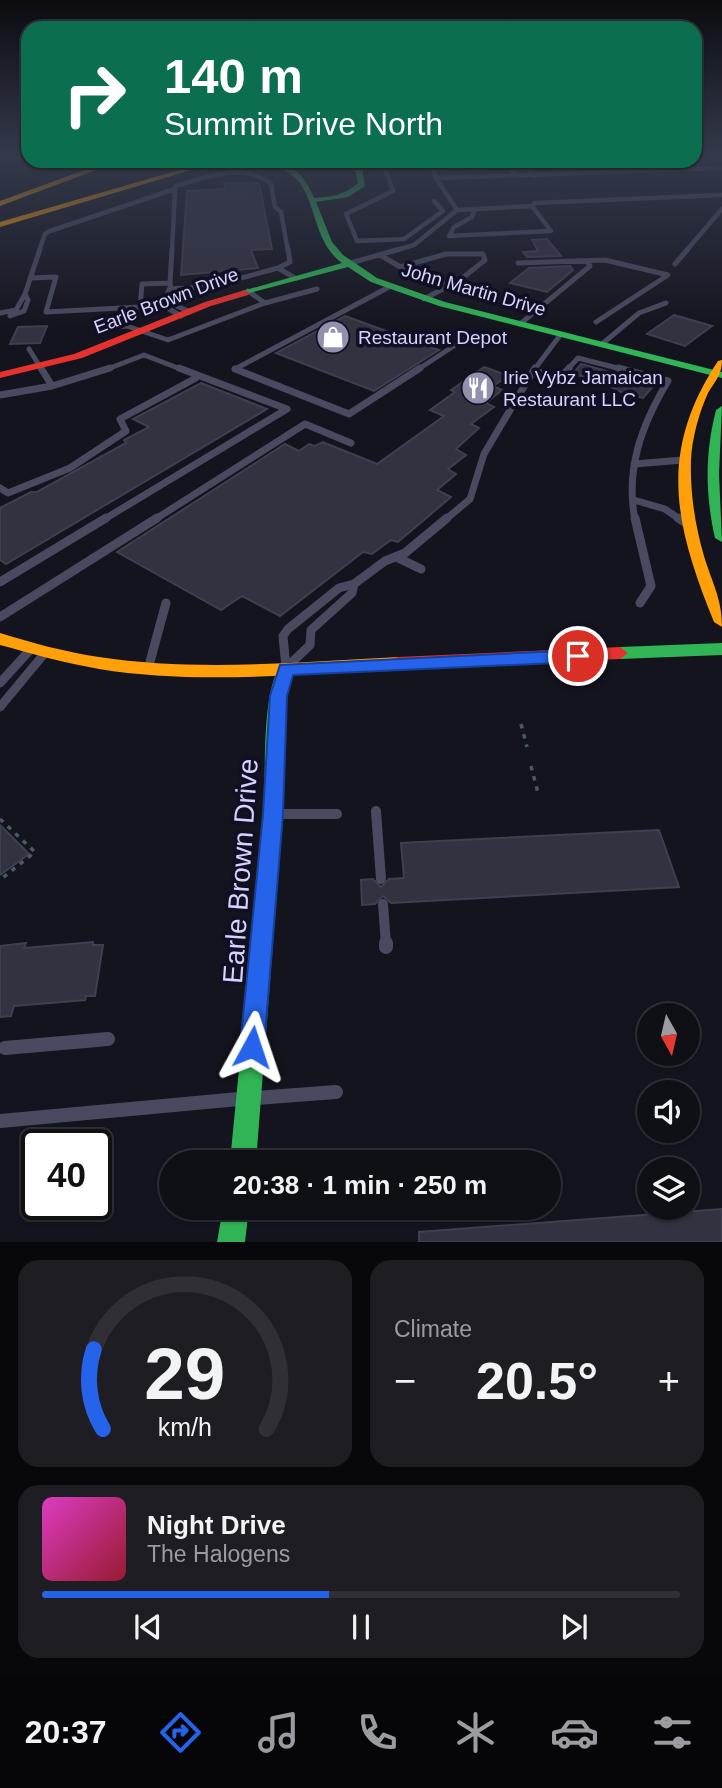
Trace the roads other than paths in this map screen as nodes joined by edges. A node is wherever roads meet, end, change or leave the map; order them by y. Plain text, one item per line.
1 (20, 213) edge
2 (40, 213) edge
3 (44, 213) edge
4 (103, 213) edge
5 (173, 213) edge
6 (281, 213) edge
7 (317, 213) edge
8 (348, 213) edge
9 (440, 213) edge
10 (454, 213) edge
11 (473, 213) edge
12 (537, 213) edge
13 (719, 213) edge
14 (0, 219) edge
15 (0, 225) edge
16 (439, 226) junction
17 (454, 228) junction
18 (0, 241) edge
19 (380, 255) junction
20 (587, 261) junction
21 (518, 263) dead end
22 (347, 264) junction
23 (675, 264) dead end
24 (400, 267) junction
25 (278, 268) junction
26 (30, 278) junction
27 (295, 278) junction
28 (447, 284) junction
29 (170, 286) junction
30 (389, 287) junction
31 (317, 289) dead end
32 (248, 292) junction
33 (424, 299) junction
34 (265, 303) junction
35 (666, 303) dead end
36 (185, 314) junction
37 (0, 315) edge
38 (596, 321) dead end
39 (520, 324) junction
40 (114, 327) dead end
41 (143, 330) junction
42 (561, 334) junction
43 (466, 338) dead end
44 (602, 344) junction
45 (29, 349) dead end
46 (41, 367) junction
47 (720, 370) edge
48 (533, 371) junction
49 (0, 375) edge
50 (197, 378) junction
51 (52, 386) junction
52 (0, 395) edge
53 (722, 410) edge
54 (351, 443) dead end
55 (685, 460) junction
56 (634, 464) junction
57 (0, 488) edge
58 (634, 500) junction
59 (690, 527) junction
60 (722, 538) edge
61 (396, 557) junction
62 (421, 569) dead end
63 (0, 582) edge
64 (354, 584) junction
65 (166, 603) dead end
66 (640, 603) dead end
67 (0, 617) edge
68 (722, 622) edge
69 (0, 639) edge
70 (722, 649) edge
71 (37, 652) junction
72 (286, 669) junction
73 (148, 670) junction
74 (0, 683) edge
75 (0, 707) edge
76 (376, 811) dead end
77 (273, 814) junction
78 (337, 814) dead end
79 (381, 879) dead end
80 (383, 904) dead end
81 (386, 947) dead end
82 (108, 1040) dead end
83 (5, 1048) dead end
84 (336, 1092) dead end
85 (248, 1099) junction
86 (0, 1121) edge
87 (244, 1150) edge
88 (234, 1220) edge
89 (231, 1242) edge

1 - 14 main road
2 - 15 main road
3 - 18 main road
4 - 26 lane
5 - 29 lane
6 - 25 lane
7 - 22 main road, John Martin Drive
8 - 9 lane
10 - 16 lane
11 - 17 lane
12 - 17 lane
13 - 23 lane
16 - 17 lane
16 - 19 lane
19 - 22 lane
19 - 24 lane
20 - 21 lane
20 - 38 lane
20 - 39 lane
22 - 27 main road, Earle Brown Drive
22 - 30 main road, John Martin Drive
24 - 28 lane
24 - 28 lane
25 - 27 lane
25 - 29 lane
26 - 29 lane
26 - 37 lane
27 - 32 main road, Earle Brown Drive
28 - 33 lane
29 - 36 lane
29 - 36 lane
30 - 33 main road, John Martin Drive
30 - 43 lane
31 - 34 lane
32 - 34 lane
32 - 36 main road, Earle Brown Drive
33 - 39 main road, John Martin Drive
34 - 41 lane
35 - 44 lane
36 - 41 main road, Earle Brown Drive
39 - 42 main road, John Martin Drive
40 - 41 lane
41 - 46 main road, Earle Brown Drive
42 - 44 main road, John Martin Drive
42 - 48 lane
44 - 47 main road, John Martin Drive
45 - 46 lane
46 - 49 main road, Earle Brown Drive
46 - 51 lane
47 - 55 main road
48 - 56 lane
48 - 61 lane
50 - 51 lane
50 - 57 lane
50 - 63 lane
51 - 52 lane
53 - 60 main road
54 - 67 lane
55 - 56 lane
55 - 59 main road
56 - 58 lane
58 - 59 lane
58 - 66 lane
59 - 68 main road
61 - 62 lane
61 - 64 lane
64 - 72 lane
64 - 72 lane
65 - 73 lane
69 - 71 main road
70 - 72 main road
71 - 73 main road
71 - 74 lane
71 - 75 lane
72 - 73 main road
72 - 77 main road, Earle Brown Drive
76 - 79 lane
77 - 78 lane
77 - 85 main road, Earle Brown Drive
80 - 81 lane
82 - 83 lane
84 - 85 lane
85 - 86 lane
85 - 87 main road, Earle Brown Drive
88 - 89 main road

